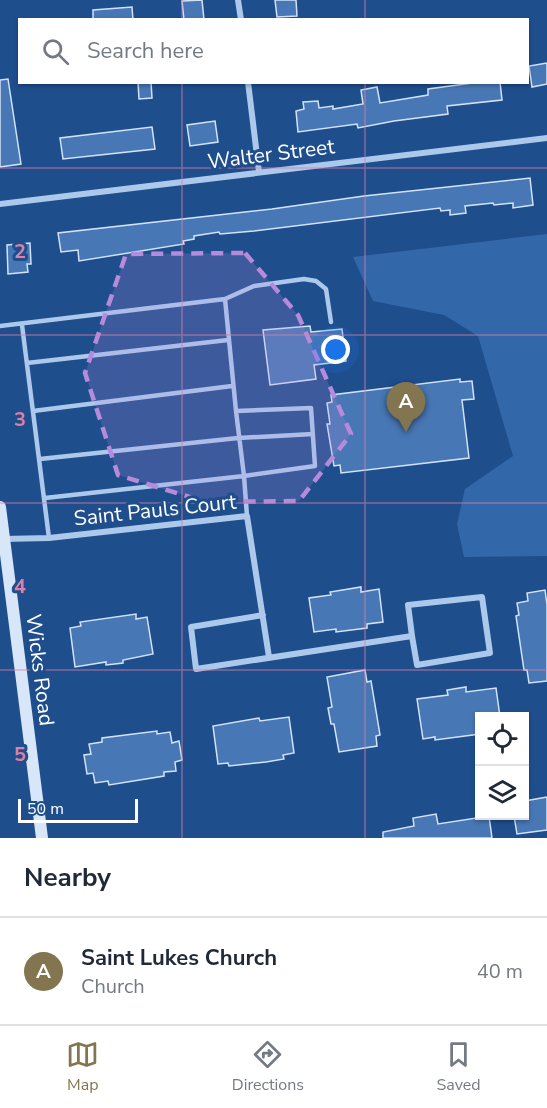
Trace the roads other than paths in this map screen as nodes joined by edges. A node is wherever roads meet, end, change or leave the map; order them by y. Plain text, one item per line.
1 (238, 0) edge
2 (241, 18) edge
3 (248, 84) edge
4 (547, 138) edge
5 (260, 172) junction
6 (0, 204) edge
7 (225, 299) junction
8 (331, 322) dead end
9 (22, 325) junction
10 (0, 326) edge
11 (228, 340) junction
12 (27, 363) junction
13 (232, 387) junction
14 (33, 411) junction
15 (236, 411) junction
16 (313, 434) junction
17 (238, 438) junction
18 (40, 459) junction
19 (244, 476) junction
20 (45, 498) junction
21 (0, 507) edge
22 (248, 516) junction
23 (2, 538) edge
24 (49, 538) junction
25 (263, 615) junction
26 (412, 636) junction
27 (269, 657) junction
28 (42, 838) edge

1 - 2 street
3 - 5 street
4 - 5 street, Walter Street
5 - 6 street, Walter Street
7 - 8 lane
7 - 9 lane
7 - 11 lane
9 - 10 lane
9 - 12 lane
11 - 12 lane
11 - 13 lane
12 - 14 lane
13 - 14 lane
13 - 15 lane
14 - 18 lane
15 - 16 lane
15 - 17 lane
16 - 17 lane
16 - 19 lane
17 - 18 lane
17 - 19 lane
18 - 20 lane
19 - 20 lane
19 - 22 lane
20 - 24 lane
21 - 23 main road, Wicks Road
22 - 24 street, Saint Pauls Court
22 - 25 street, Saint Pauls Court
23 - 24 street, Saint Pauls Court
23 - 28 main road, Wicks Road
25 - 27 street, Saint Pauls Court
25 - 27 street
26 - 26 street
26 - 27 street

